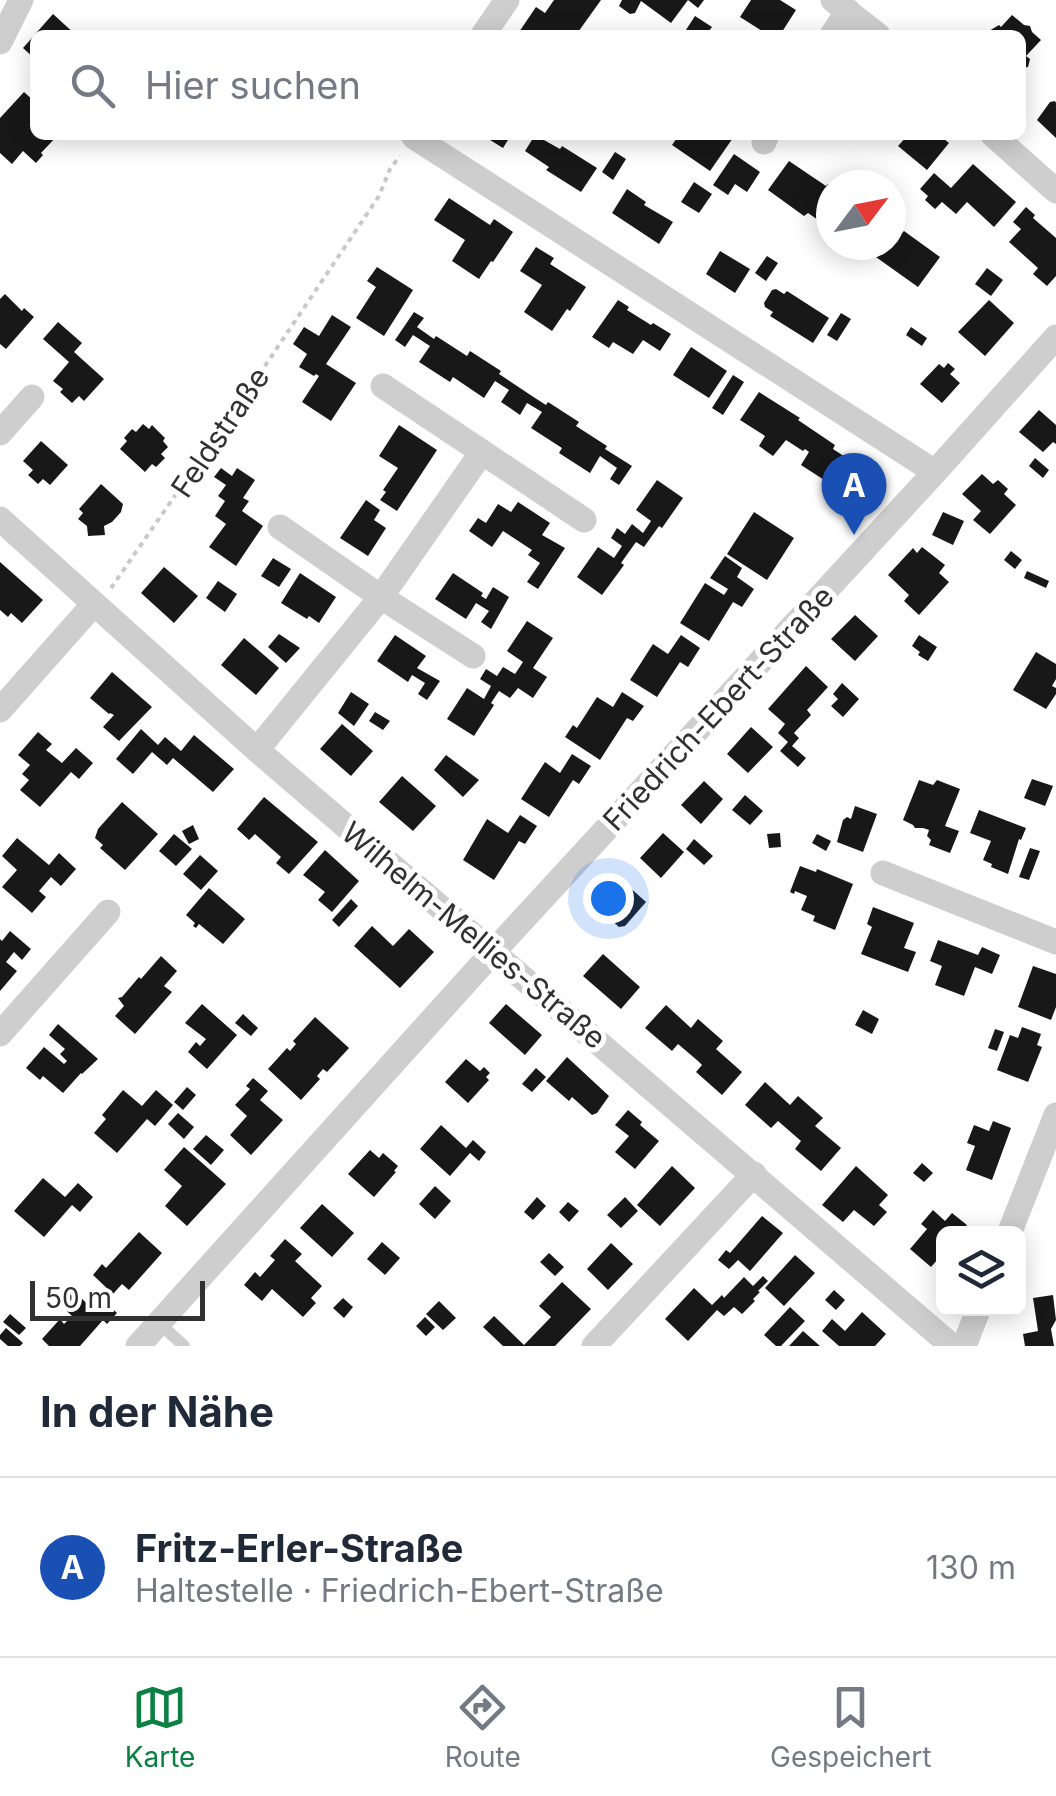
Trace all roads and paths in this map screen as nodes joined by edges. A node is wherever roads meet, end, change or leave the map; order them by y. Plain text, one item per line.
1 (21, 0) edge
2 (508, 0) edge
3 (840, 6) edge
4 (487, 30) edge
5 (871, 30) edge
6 (0, 42) edge
7 (411, 140) edge
8 (420, 140) edge
9 (1000, 140) edge
10 (1056, 191) edge
11 (1056, 337) edge
12 (383, 386) dead end
13 (32, 397) dead end
14 (0, 433) edge
15 (482, 452) junction
16 (935, 472) junction
17 (0, 520) edge
18 (584, 520) dead end
19 (280, 527) dead end
20 (380, 597) junction
21 (93, 604) junction
22 (473, 656) dead end
23 (0, 710) edge
24 (257, 750) junction
25 (883, 873) dead end
26 (108, 912) dead end
27 (1056, 942) edge
28 (494, 952) junction
29 (0, 1034) edge
30 (1056, 1116) edge
31 (754, 1174) junction
32 (1012, 1226) edge
33 (976, 1316) edge
34 (159, 1323) junction
35 (138, 1346) edge
36 (184, 1346) edge
37 (594, 1346) edge
38 (952, 1346) edge
39 (964, 1346) edge

1 - 6 street
2 - 4 street
3 - 5 street
7 - 21 path, Feldstraße
8 - 16 street
9 - 10 street
11 - 16 street, Friedrich-Ebert-Straße
12 - 15 street
13 - 14 street
15 - 18 street
15 - 20 street
16 - 28 street, Friedrich-Ebert-Straße
17 - 21 street, Wilhelm-Mellies-Straße
19 - 20 street
20 - 22 street
20 - 24 street
21 - 23 street
21 - 24 street, Wilhelm-Mellies-Straße
24 - 28 street, Wilhelm-Mellies-Straße
25 - 27 street
26 - 29 street
28 - 31 street, Wilhelm-Mellies-Straße
28 - 34 street, Friedrich-Ebert-Straße
30 - 32 street
31 - 37 street
31 - 38 street, Wilhelm-Mellies-Straße
33 - 39 street
34 - 35 street, Friedrich-Ebert-Straße
34 - 36 lane

